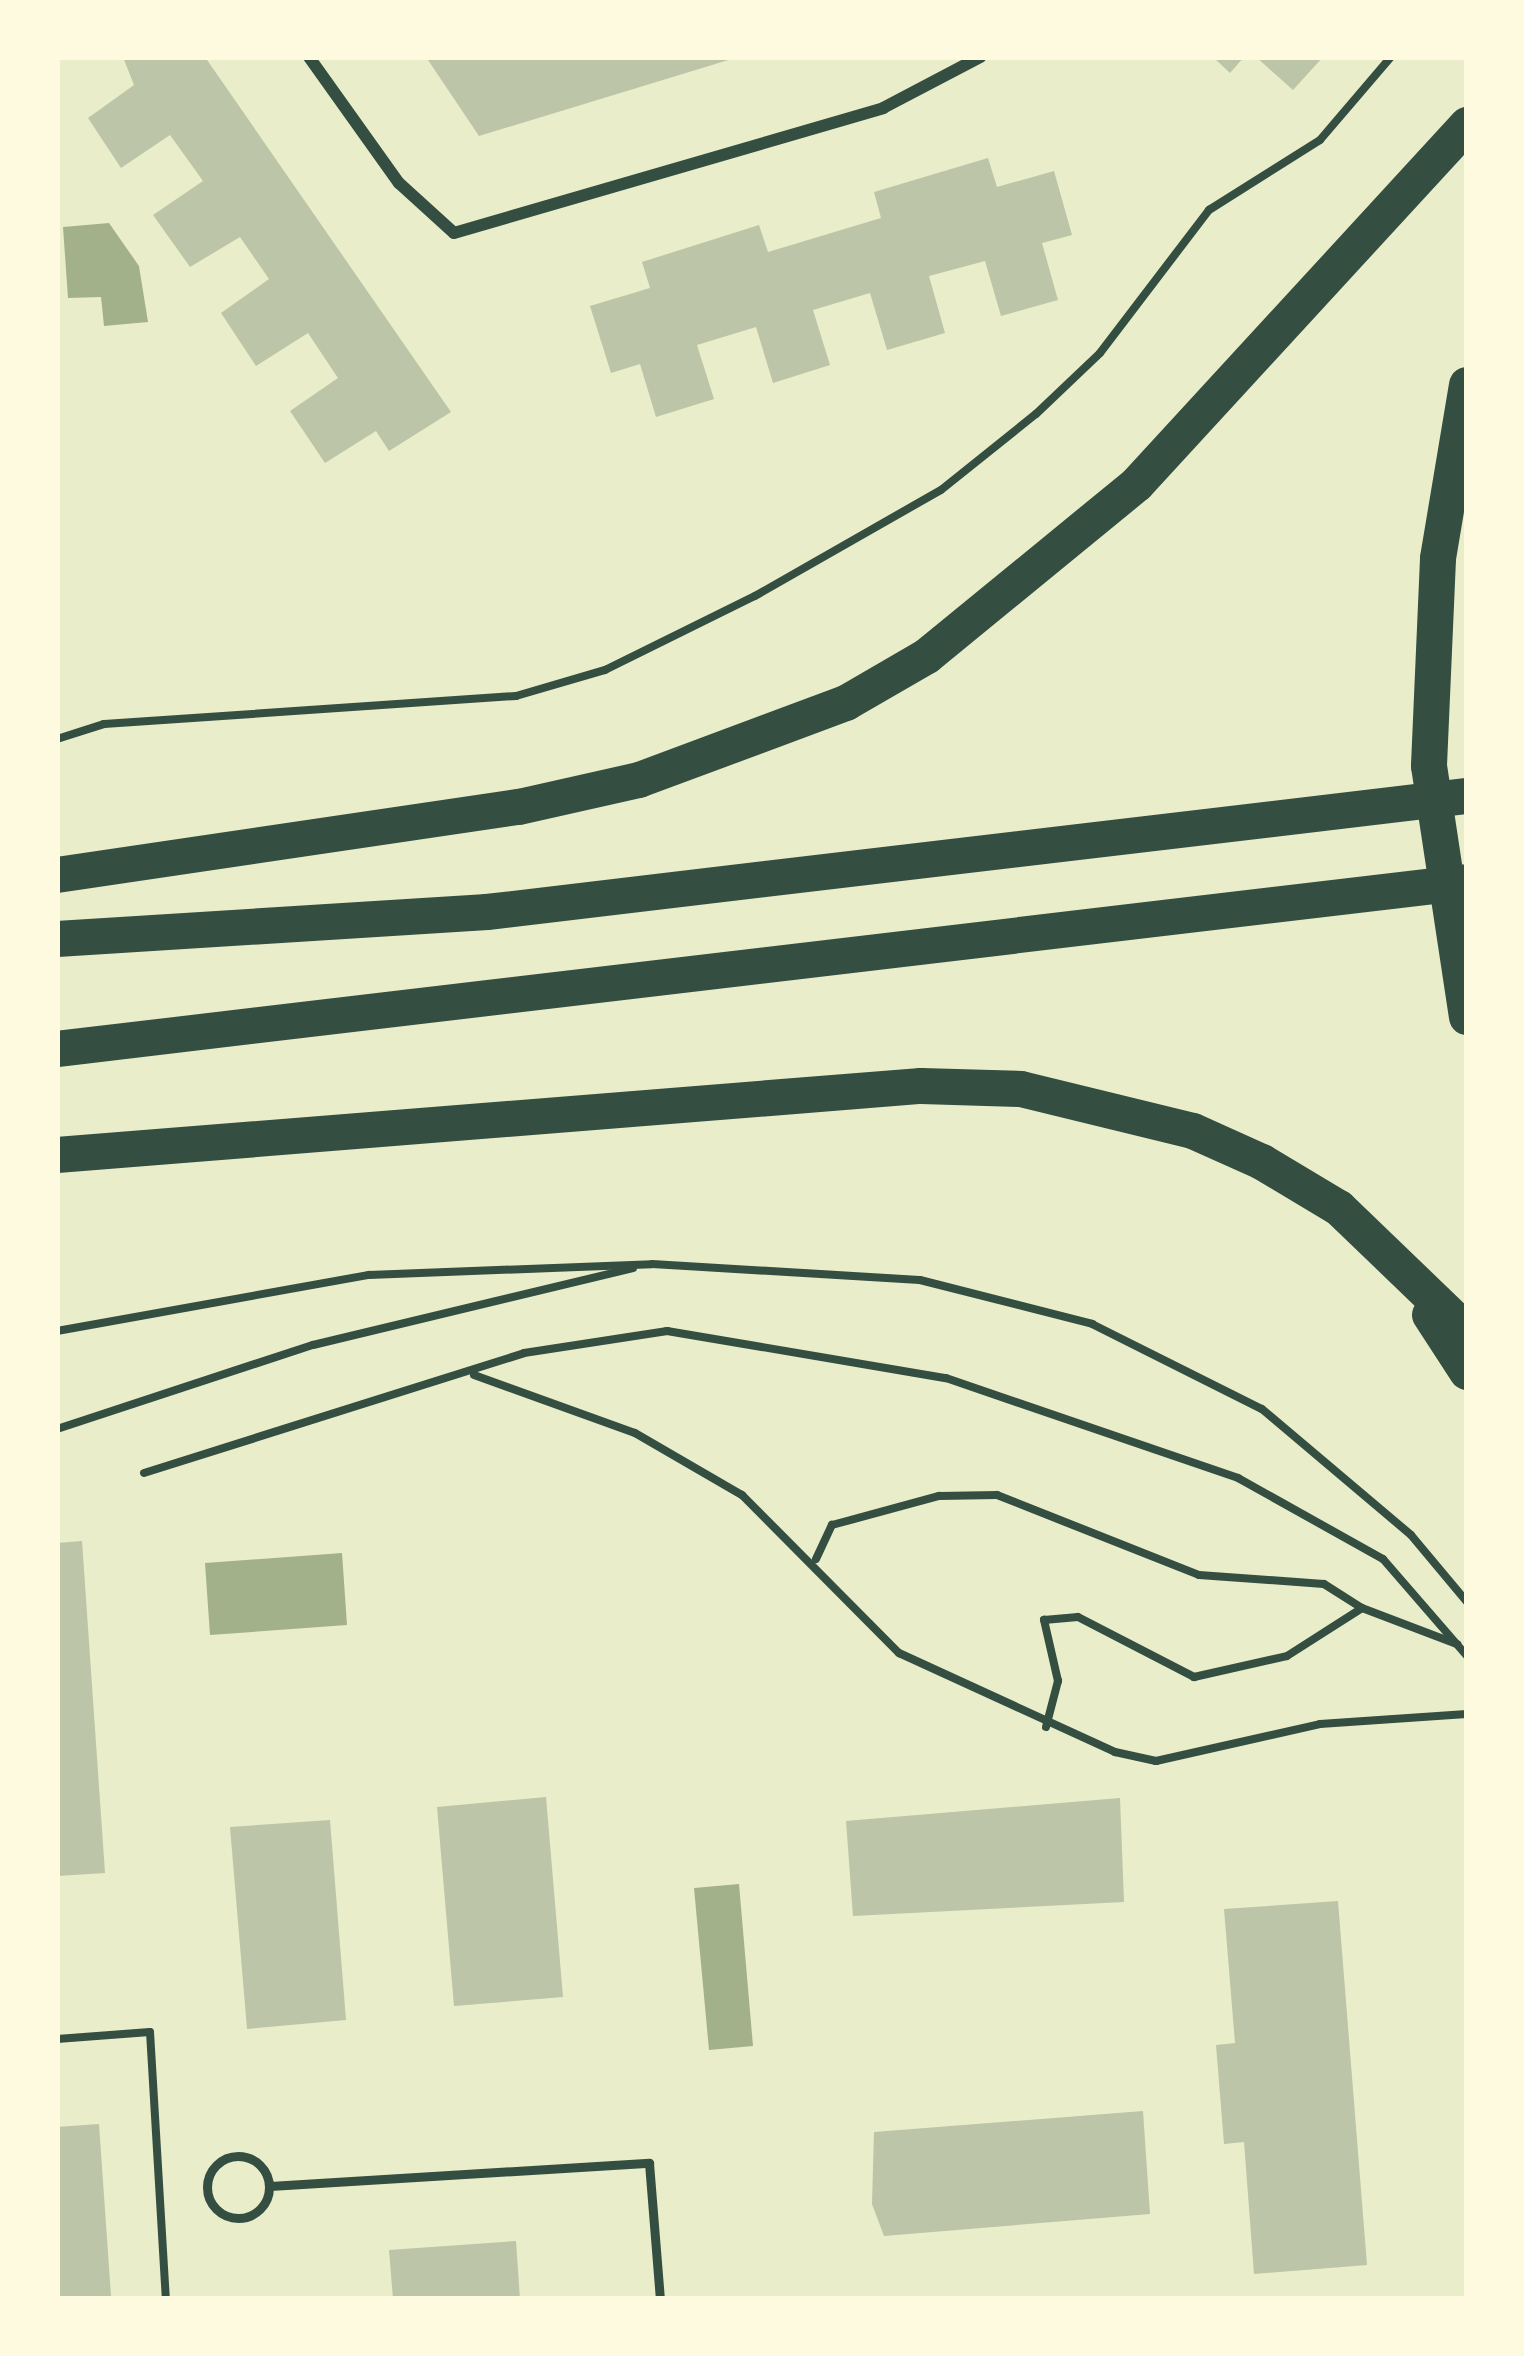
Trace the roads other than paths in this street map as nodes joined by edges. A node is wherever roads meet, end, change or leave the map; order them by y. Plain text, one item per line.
1 (308, 57) edge
2 (980, 57) edge
3 (1467, 125) edge
4 (1467, 385) edge
5 (1467, 796) edge
6 (57, 875) edge
7 (1467, 882) edge
8 (1467, 908) edge
9 (1204, 917) junction
10 (57, 939) edge
11 (1465, 1004) edge
12 (57, 1049) edge
13 (57, 1155) edge
14 (1415, 1274) junction
15 (1467, 1331) edge
16 (1467, 1372) edge
17 (270, 2186) junction
18 (660, 2299) edge

1 - 2 street
3 - 6 highway
4 - 11 highway
5 - 10 highway
7 - 9 highway
8 - 9 highway
9 - 12 highway
13 - 14 highway
14 - 15 highway
14 - 16 highway
17 - 17 lane
17 - 18 lane

